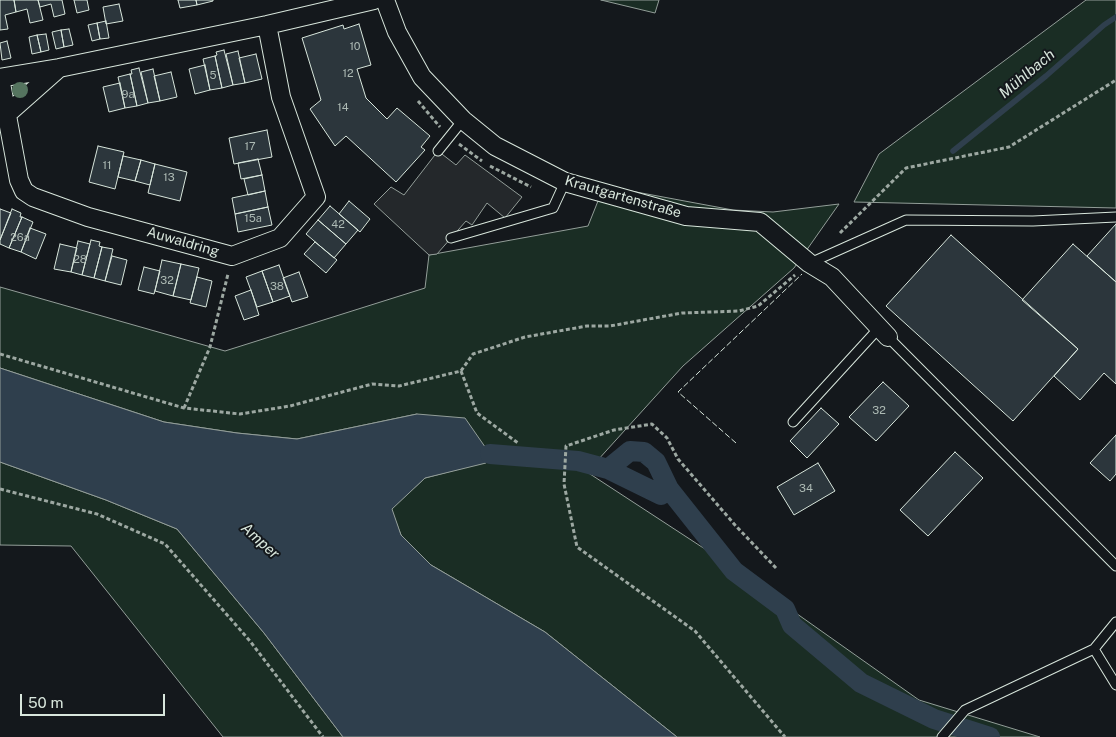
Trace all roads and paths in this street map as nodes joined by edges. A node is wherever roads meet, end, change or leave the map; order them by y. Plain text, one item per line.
1 (374, 0) edge
2 (385, 0) edge
3 (267, 25) junction
4 (59, 68) junction
5 (1116, 80) edge
6 (7, 114) junction
7 (463, 120) junction
8 (438, 151) dead end
9 (565, 182) junction
10 (1116, 217) edge
11 (837, 236) dead end
12 (451, 238) dead end
13 (232, 256) junction
14 (809, 263) junction
15 (884, 332) junction
16 (0, 354) edge
17 (461, 371) junction
18 (184, 408) junction
19 (793, 422) dead end
20 (518, 443) dead end
21 (0, 490) edge
22 (1116, 566) edge
23 (776, 568) dead end
24 (1116, 622) edge
25 (1094, 649) junction
26 (1116, 686) edge
27 (943, 736) edge
28 (323, 737) edge
29 (785, 737) edge

1 - 3 street, Auwaldring
2 - 7 street, Krautgartenstraße
3 - 4 street, Auwaldring
3 - 13 street, Auwaldring
4 - 6 street, Auwaldring
4 - 6 street, Auwaldring
5 - 11 path
6 - 13 street, Auwaldring
7 - 8 lane
7 - 9 street, Krautgartenstraße
9 - 12 lane
9 - 14 street, Krautgartenstraße
10 - 14 lane
13 - 18 path
14 - 15 street, Krautgartenstraße
14 - 17 path
15 - 19 lane
15 - 22 lane
16 - 18 path
17 - 18 path
17 - 20 path
21 - 28 path
23 - 29 path
24 - 25 lane
25 - 26 lane
25 - 27 lane

